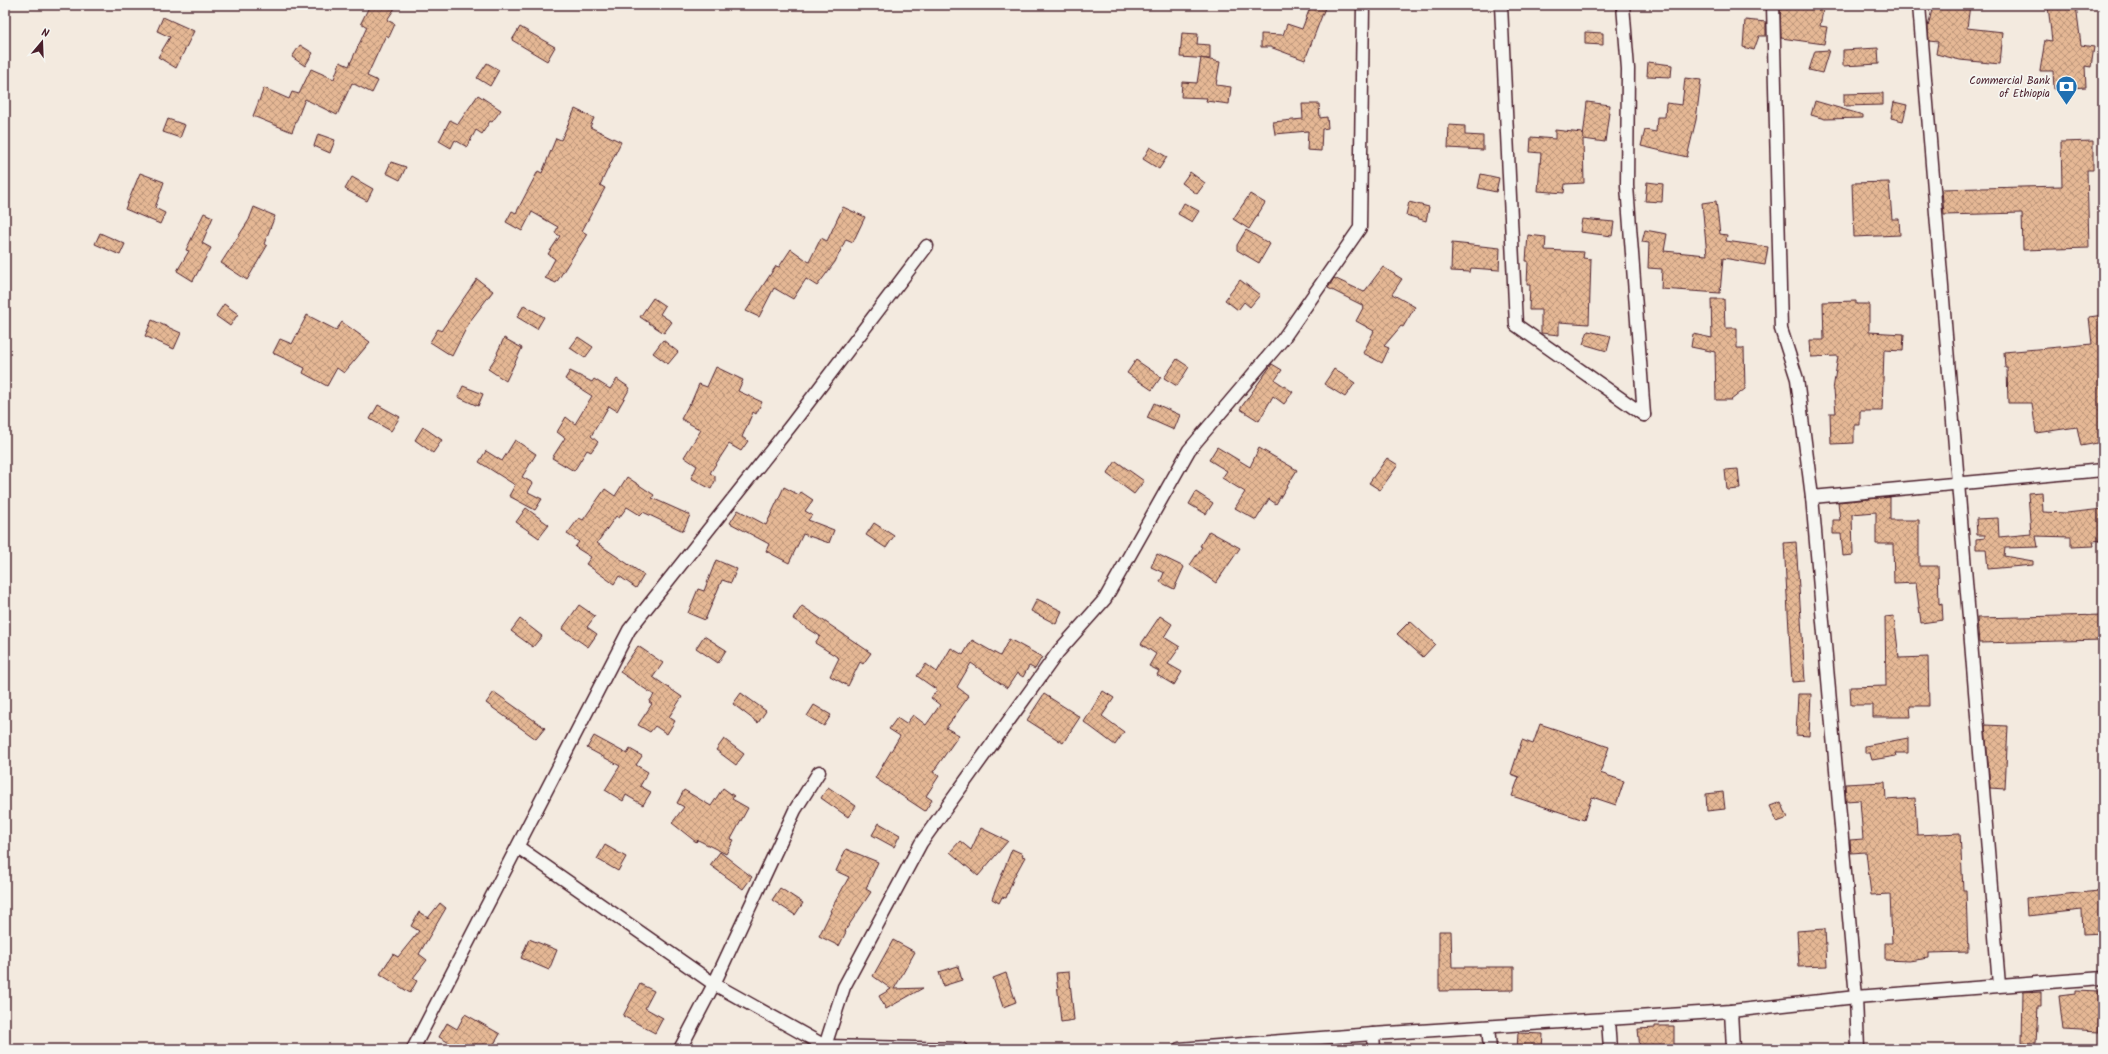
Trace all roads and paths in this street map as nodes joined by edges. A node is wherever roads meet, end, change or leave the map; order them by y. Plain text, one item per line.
1 (1363, 5) edge
2 (1501, 5) edge
3 (1623, 5) edge
4 (1773, 5) edge
5 (1919, 5) edge
6 (927, 246) dead end
7 (2103, 470) edge
8 (1958, 484) junction
9 (1812, 497) junction
10 (819, 772) dead end
11 (518, 847) junction
12 (2103, 978) edge
13 (714, 984) junction
14 (1999, 985) junction
15 (1856, 997) junction
16 (1731, 1011) junction
17 (1608, 1020) junction
18 (1488, 1027) junction
19 (1373, 1034) junction
20 (825, 1046) junction
21 (1251, 1046) edge
22 (413, 1049) edge
23 (680, 1049) edge
24 (961, 1049) edge
25 (1179, 1049) edge
26 (1374, 1049) edge
27 (1490, 1049) edge
28 (1610, 1049) edge
29 (1734, 1049) edge
30 (1858, 1049) edge

1 - 20 street
2 - 3 street
4 - 9 street
5 - 8 street
6 - 11 street
7 - 8 street
8 - 9 street
8 - 14 street
9 - 15 street
10 - 13 street
11 - 13 street
11 - 22 street
12 - 14 street
13 - 20 street
13 - 23 street
14 - 15 street
15 - 16 street
15 - 30 street
16 - 17 street
16 - 29 street
17 - 18 street
17 - 28 street
18 - 19 street
18 - 27 street
19 - 21 street
19 - 26 street
20 - 24 street
21 - 25 street

